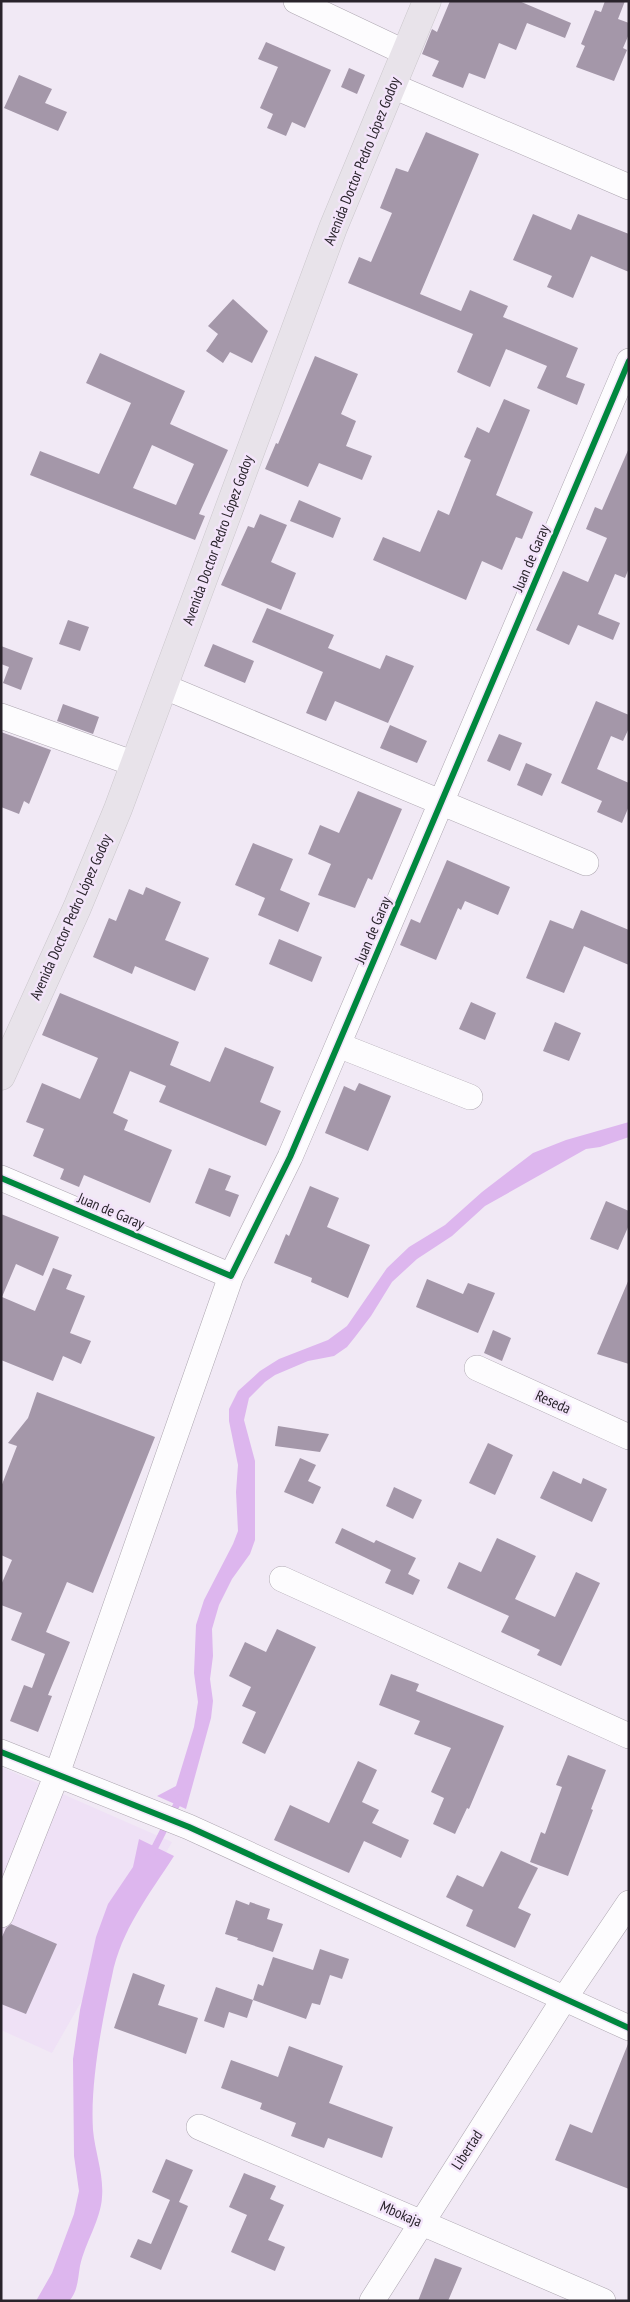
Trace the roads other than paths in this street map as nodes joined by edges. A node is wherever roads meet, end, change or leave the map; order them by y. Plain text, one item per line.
1 (296, 1) edge
2 (427, 1) edge
3 (406, 54) junction
4 (393, 86) junction
5 (629, 187) edge
6 (629, 361) edge
7 (165, 687) junction
8 (1, 716) edge
9 (136, 764) junction
10 (441, 801) junction
11 (586, 863) dead end
12 (338, 1045) junction
13 (1, 1076) edge
14 (470, 1097) dead end
15 (1, 1178) edge
16 (231, 1276) junction
17 (477, 1368) dead end
18 (629, 1437) edge
19 (282, 1579) dead end
20 (629, 1736) edge
21 (1, 1752) edge
22 (57, 1774) junction
23 (629, 1903) edge
24 (1, 1915) edge
25 (564, 2000) junction
26 (629, 2028) edge
27 (199, 2127) dead end
28 (421, 2223) junction
29 (372, 2301) edge
30 (603, 2301) edge

1 - 3 street
2 - 3 main road, Avenida Doctor Pedro López Godoy
3 - 4 main road, Avenida Doctor Pedro López Godoy
4 - 5 street
4 - 7 main road, Avenida Doctor Pedro López Godoy
6 - 10 street, Juan de Garay
7 - 9 main road, Avenida Doctor Pedro López Godoy
7 - 10 street
8 - 9 street
9 - 13 main road, Avenida Doctor Pedro López Godoy
10 - 11 street
10 - 12 street, Juan de Garay
12 - 14 street
12 - 16 street, Juan de Garay
15 - 16 street, Juan de Garay
16 - 22 street
17 - 18 street, Reseda
19 - 20 street
21 - 22 street
22 - 24 street
22 - 25 street
23 - 25 street, Libertad
25 - 26 street
25 - 28 street, Libertad
27 - 28 street, Mbokaja
28 - 29 street, Libertad
28 - 30 street, Mbokaja

